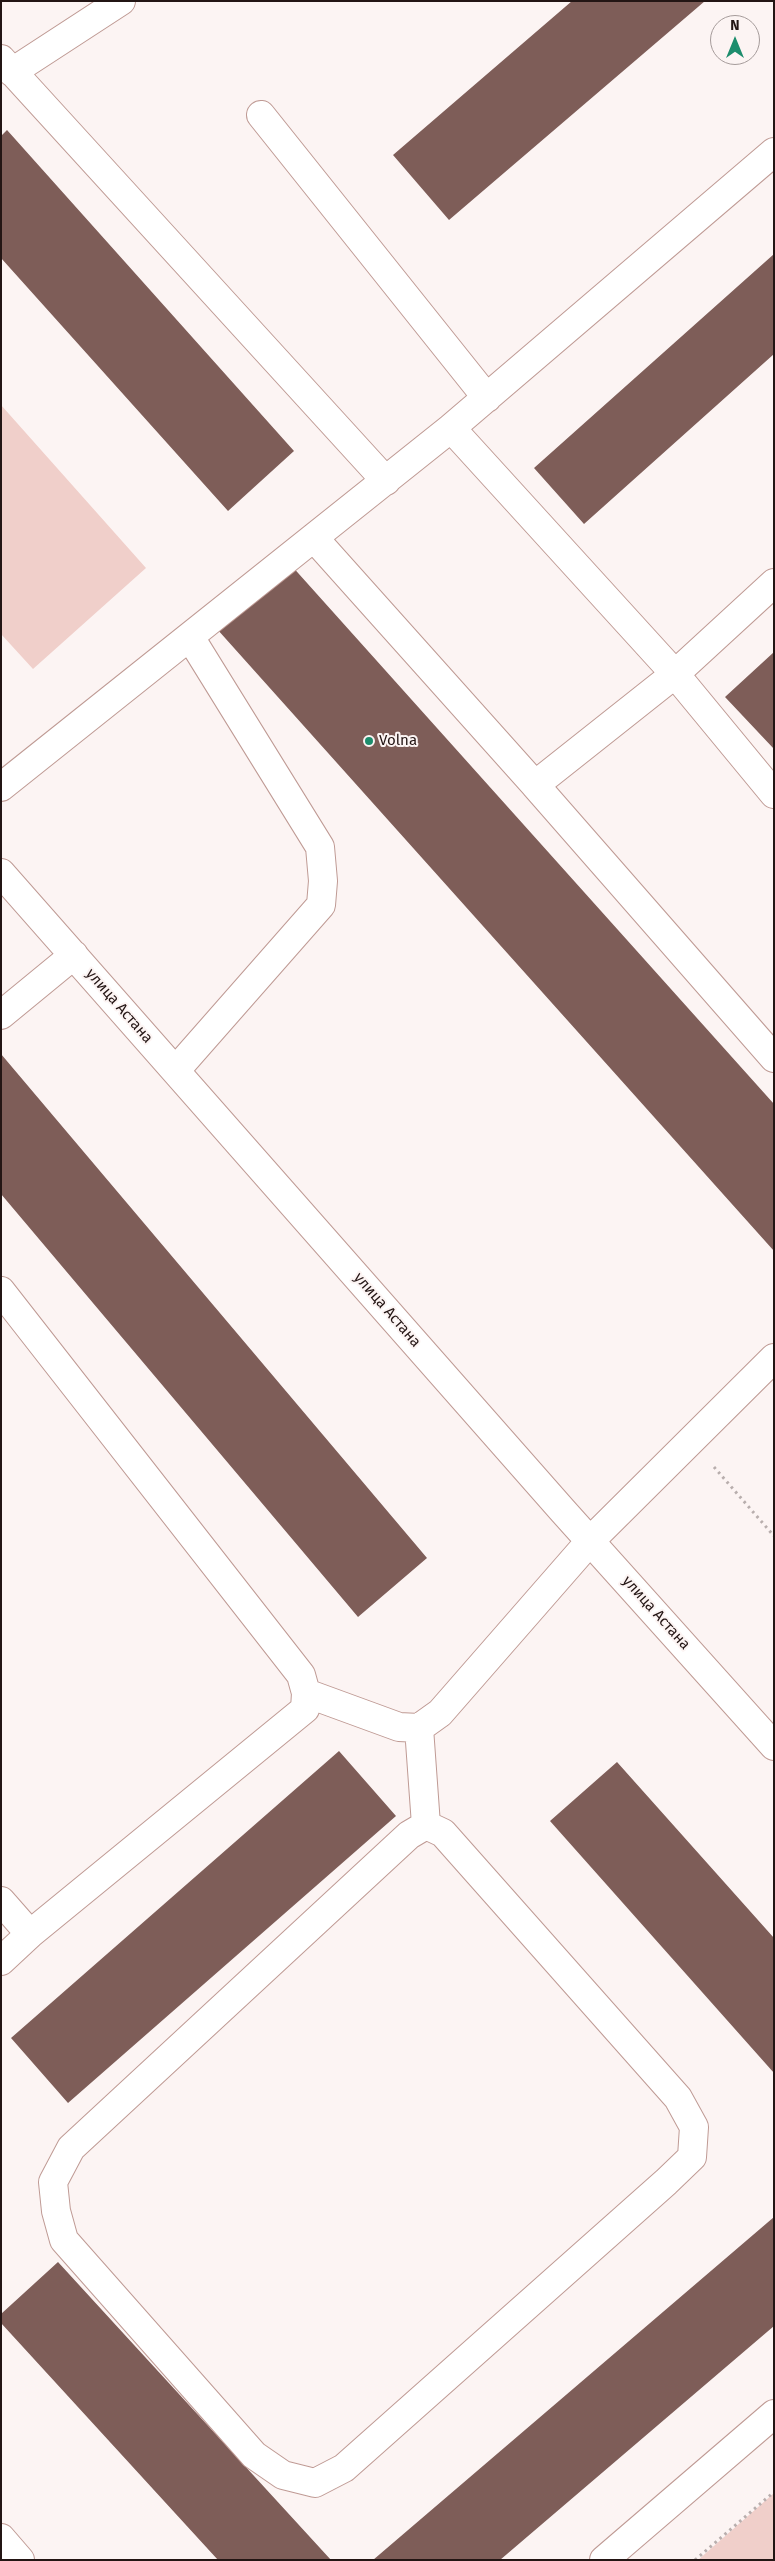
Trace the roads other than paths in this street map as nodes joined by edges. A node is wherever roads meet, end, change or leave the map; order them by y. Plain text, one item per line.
1 (121, 1) edge
2 (7, 66) edge
3 (261, 115) dead end
4 (774, 152) edge
5 (487, 398) junction
6 (452, 428) junction
7 (386, 480) junction
8 (314, 538) junction
9 (774, 583) edge
10 (190, 637) junction
11 (675, 674) junction
12 (535, 785) junction
13 (1, 787) edge
14 (774, 794) edge
15 (3, 879) edge
16 (74, 955) junction
17 (1, 1015) edge
18 (774, 1058) edge
19 (176, 1070) junction
20 (1, 1291) edge
21 (774, 1358) edge
22 (592, 1540) junction
23 (306, 1693) junction
24 (419, 1728) junction
25 (774, 1746) edge
26 (426, 1825) junction
27 (1, 1901) edge
28 (30, 1934) junction
29 (1, 1961) edge
30 (774, 2414) edge
31 (1, 2538) edge
32 (20, 2560) edge
33 (604, 2560) edge

1 - 2 street
2 - 7 street
3 - 5 street
4 - 5 street
5 - 6 street
6 - 7 street
6 - 11 street
7 - 8 street
8 - 10 street
8 - 12 street
9 - 11 street
10 - 13 street
10 - 19 street
11 - 12 street
11 - 14 street
12 - 18 street
15 - 16 street, улица Астана
16 - 17 street
16 - 19 street, улица Астана
19 - 22 street, улица Астана
20 - 23 street
21 - 22 street
22 - 24 street
22 - 25 street, улица Астана
23 - 24 street
23 - 28 street
24 - 26 street
26 - 26 street
27 - 28 street
28 - 29 street
30 - 33 street
31 - 32 street

